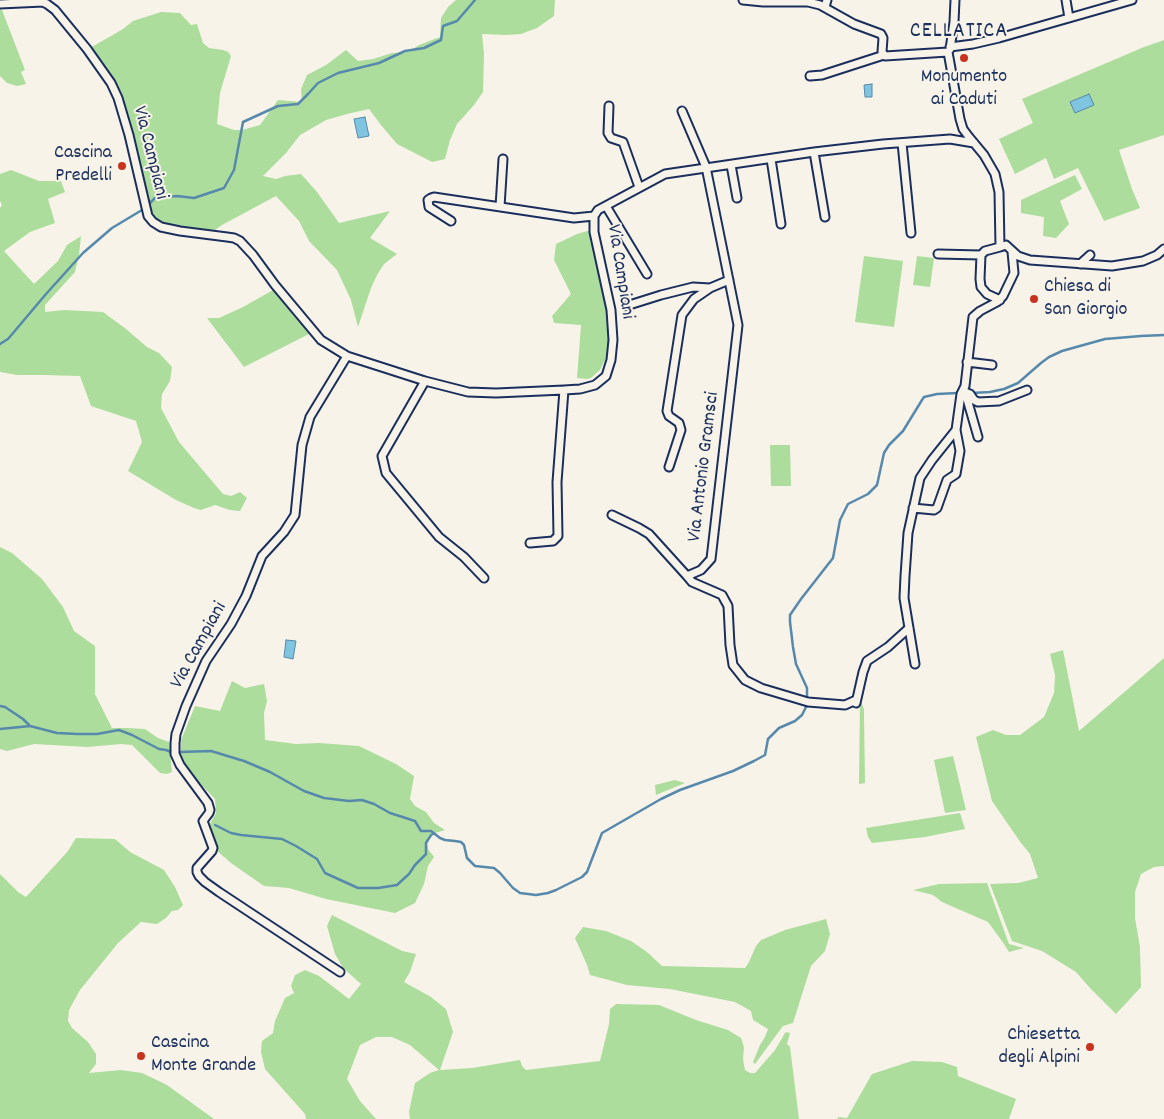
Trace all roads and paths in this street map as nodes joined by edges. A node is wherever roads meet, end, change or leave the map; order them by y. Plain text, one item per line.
1 (742, 0) edge
2 (954, 0) edge
3 (1066, 0) edge
4 (1132, 0) edge
5 (0, 4) edge
6 (826, 4) edge
7 (1069, 18) junction
8 (947, 51) junction
9 (884, 55) junction
10 (809, 78) dead end
11 (609, 106) dead end
12 (682, 112) dead end
13 (964, 129) junction
14 (950, 139) junction
15 (902, 143) junction
16 (974, 143) junction
17 (814, 152) junction
18 (503, 159) dead end
19 (772, 159) junction
20 (731, 165) junction
21 (706, 167) junction
22 (638, 187) junction
23 (737, 198) dead end
24 (606, 206) junction
25 (500, 207) junction
26 (594, 216) junction
27 (825, 216) dead end
28 (451, 221) dead end
29 (781, 224) dead end
30 (911, 233) dead end
31 (1003, 246) junction
32 (1164, 249) edge
33 (1012, 252) junction
34 (983, 253) junction
35 (938, 254) dead end
36 (1090, 255) dead end
37 (1080, 264) junction
38 (647, 274) dead end
39 (729, 280) junction
40 (710, 288) junction
41 (1000, 300) junction
42 (626, 306) dead end
43 (346, 356) junction
44 (967, 362) junction
45 (992, 365) dead end
46 (424, 381) junction
47 (564, 390) junction
48 (1027, 390) dead end
49 (965, 391) junction
50 (956, 430) junction
51 (978, 437) dead end
52 (670, 467) dead end
53 (913, 508) junction
54 (612, 515) dead end
55 (530, 543) dead end
56 (687, 576) junction
57 (484, 578) dead end
58 (909, 628) junction
59 (916, 664) dead end
60 (340, 972) dead end

1 - 6 street
2 - 8 street
3 - 7 street
4 - 7 street
5 - 43 street, Via Campiani
6 - 9 street
7 - 8 street
8 - 9 street
8 - 13 street
9 - 10 street
11 - 22 street
12 - 21 street, Via Antonio Gramsci
13 - 14 street
13 - 16 street
14 - 15 street
14 - 16 street
15 - 17 street
15 - 30 street
16 - 31 street
17 - 19 street
17 - 27 street
18 - 25 street
19 - 20 street
19 - 29 street
20 - 21 street
20 - 23 street
21 - 22 street
21 - 39 street, Via Antonio Gramsci
22 - 24 street
24 - 26 street
24 - 38 street
25 - 26 street
25 - 28 street
26 - 47 street, Via Campiani
31 - 33 street
31 - 34 street
32 - 37 street
33 - 37 street
33 - 41 street
34 - 35 street
34 - 41 street
36 - 37 street
39 - 40 street, Via Antonio Gramsci
39 - 56 street, Via Antonio Gramsci
40 - 42 street, Via Antonio Gramsci
40 - 52 street, Via Antonio Gramsci
41 - 44 street
43 - 46 street, Via Campiani
43 - 60 street, Via Campiani
44 - 45 street
44 - 49 street
46 - 47 street, Via Campiani
46 - 57 street
47 - 55 street
48 - 49 street
49 - 50 street
49 - 51 street
50 - 53 street
50 - 53 street
53 - 58 street
54 - 56 street, Via Antonio Gramsci
56 - 58 street
58 - 59 street

